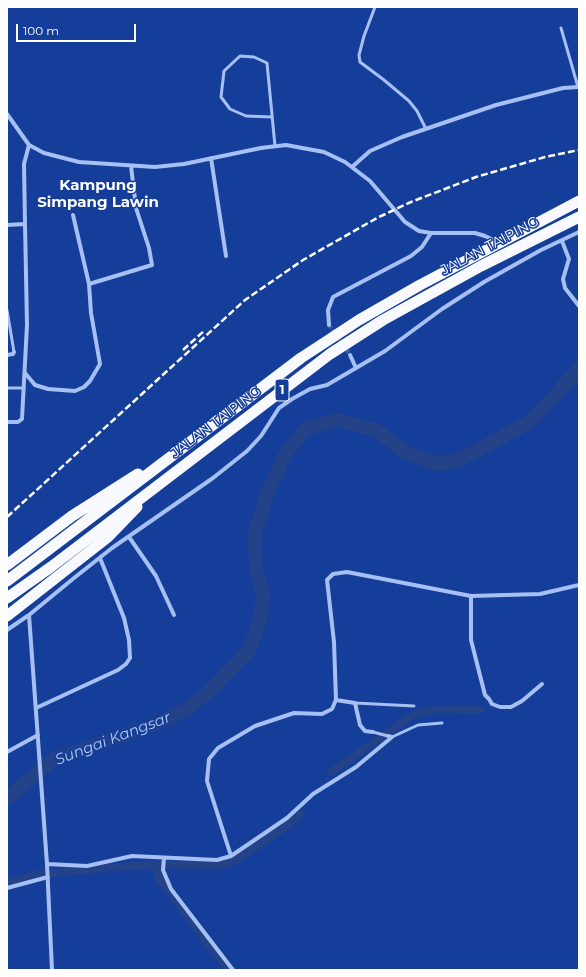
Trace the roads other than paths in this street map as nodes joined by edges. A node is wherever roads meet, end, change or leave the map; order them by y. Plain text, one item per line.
1 (375, 7) edge
2 (561, 28) dead end
3 (578, 87) edge
4 (7, 114) edge
5 (272, 117) junction
6 (426, 129) junction
7 (29, 145) junction
8 (275, 146) junction
9 (211, 158) junction
10 (131, 166) junction
11 (352, 167) junction
12 (579, 201) edge
13 (73, 215) dead end
14 (579, 217) edge
15 (25, 224) junction
16 (7, 225) edge
17 (579, 232) edge
18 (431, 233) junction
19 (562, 240) junction
20 (498, 243) junction
21 (226, 256) dead end
22 (89, 284) junction
23 (579, 306) edge
24 (7, 310) edge
25 (8, 321) edge
26 (329, 325) tunnel mouth
27 (14, 352) joint
28 (7, 355) edge
29 (350, 355) tunnel mouth
30 (356, 368) junction
31 (25, 373) junction
32 (7, 388) edge
33 (24, 388) junction
34 (7, 422) edge
35 (160, 464) junction
36 (150, 491) junction
37 (129, 537) junction
38 (100, 558) junction
39 (9, 564) edge
40 (7, 581) edge
41 (579, 585) edge
42 (471, 596) junction
43 (7, 598) edge
44 (29, 615) junction
45 (174, 615) dead end
46 (7, 616) edge
47 (7, 630) edge
48 (542, 684) dead end
49 (336, 700) junction
50 (355, 703) junction
51 (414, 706) dead end
52 (36, 708) junction
53 (442, 723) dead end
54 (373, 732) joint
55 (38, 736) junction
56 (390, 736) junction
57 (7, 752) edge
58 (231, 856) junction
59 (164, 859) junction
60 (47, 866) junction
61 (48, 877) junction
62 (7, 888) edge
63 (52, 970) edge
64 (233, 970) edge

1 - 6 lane
2 - 3 lane
3 - 6 street
4 - 7 street
5 - 5 lane
5 - 8 lane
6 - 11 street
7 - 10 street
7 - 15 street
8 - 9 street
8 - 11 street
9 - 10 street
9 - 21 street
10 - 22 street
11 - 18 street
12 - 20 highway, JALAN TAIPING / 1
13 - 22 street
14 - 36 highway, JALAN TAIPING / 1
15 - 16 street
15 - 31 street
17 - 19 street
18 - 20 street
18 - 26 street
19 - 23 street
19 - 30 street
20 - 35 highway, JALAN TAIPING / 1
22 - 31 street
24 - 25 lane
25 - 27 lane
27 - 28 street
29 - 30 street
30 - 37 street
31 - 33 street
32 - 33 lane
33 - 34 street
35 - 39 highway
35 - 40 highway, JALAN TAIPING / 1
36 - 43 highway, JALAN TAIPING / 1
36 - 46 highway
37 - 38 street
37 - 45 street
38 - 44 street
38 - 52 street
41 - 42 street
42 - 48 street
42 - 49 street
44 - 47 street
44 - 52 street
49 - 50 street
49 - 58 street
50 - 51 lane
50 - 54 street
52 - 55 street
53 - 56 lane
54 - 56 lane
55 - 57 street
55 - 60 street
56 - 58 street
58 - 59 street
59 - 60 street
59 - 64 street
60 - 61 street
61 - 62 street
61 - 63 street

